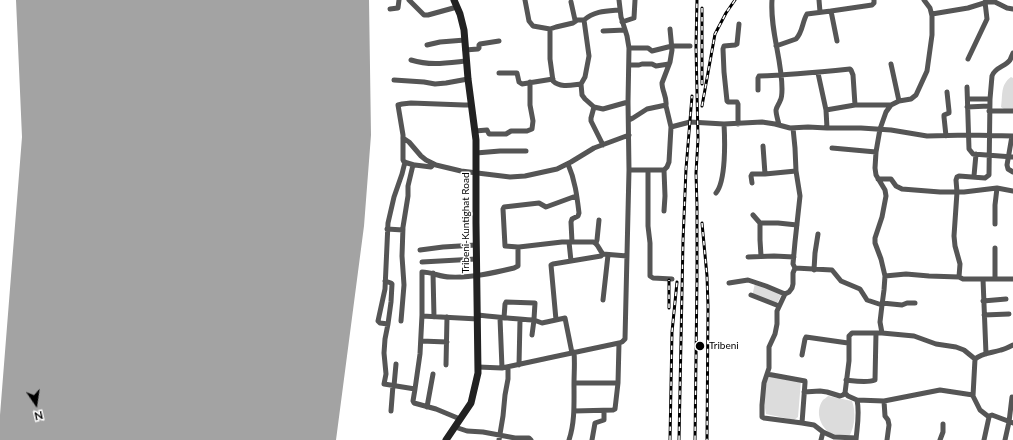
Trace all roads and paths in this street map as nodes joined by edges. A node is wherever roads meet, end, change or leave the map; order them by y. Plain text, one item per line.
1 (399, 0) edge
2 (409, 0) edge
3 (454, 0) edge
4 (525, 0) edge
5 (619, 0) edge
6 (635, 0) edge
7 (772, 0) edge
8 (819, 0) edge
9 (874, 0) edge
10 (924, 0) edge
11 (571, 2) dead end
12 (985, 2) junction
13 (457, 8) junction
14 (1013, 8) edge
15 (390, 9) dead end
16 (620, 10) junction
17 (832, 11) junction
18 (820, 12) junction
19 (932, 14) junction
20 (584, 20) junction
21 (576, 21) junction
22 (622, 22) junction
23 (739, 24) dead end
24 (550, 29) junction
25 (670, 29) dead end
26 (625, 30) junction
27 (603, 31) dead end
28 (465, 40) junction
29 (499, 41) dead end
30 (836, 41) dead end
31 (427, 45) dead end
32 (672, 46) junction
33 (690, 46) dead end
34 (776, 46) junction
35 (629, 48) junction
36 (465, 50) junction
37 (1013, 53) edge
38 (968, 59) dead end
39 (411, 60) dead end
40 (466, 61) junction
41 (669, 64) junction
42 (891, 64) dead end
43 (629, 65) junction
44 (818, 72) junction
45 (499, 73) dead end
46 (781, 75) junction
47 (468, 79) junction
48 (553, 79) junction
49 (394, 80) dead end
50 (530, 82) junction
51 (581, 84) junction
52 (967, 87) dead end
53 (758, 90) dead end
54 (947, 92) dead end
55 (968, 99) junction
56 (990, 99) junction
57 (899, 101) junction
58 (628, 102) junction
59 (471, 105) junction
60 (855, 105) junction
61 (891, 105) junction
62 (666, 106) junction
63 (594, 107) junction
64 (967, 107) junction
65 (989, 109) junction
66 (826, 110) junction
67 (1013, 111) edge
68 (629, 120) junction
69 (724, 124) junction
70 (738, 124) junction
71 (779, 125) junction
72 (671, 127) junction
73 (793, 128) junction
74 (827, 128) junction
75 (880, 129) junction
76 (475, 131) junction
77 (629, 135) junction
78 (968, 135) junction
79 (946, 136) junction
80 (989, 136) junction
81 (1013, 136) edge
82 (403, 138) junction
83 (603, 146) junction
84 (763, 146) dead end
85 (832, 148) dead end
86 (526, 151) dead end
87 (876, 152) junction
88 (476, 153) junction
89 (976, 154) junction
90 (989, 155) junction
91 (1010, 157) edge
92 (405, 162) junction
93 (434, 164) junction
94 (568, 164) junction
95 (414, 165) junction
96 (629, 170) junction
97 (648, 170) junction
98 (664, 170) junction
99 (796, 171) junction
100 (1013, 172) edge
101 (476, 173) junction
102 (765, 174) junction
103 (974, 176) junction
104 (878, 179) junction
105 (752, 184) dead end
106 (997, 188) junction
107 (1013, 191) edge
108 (957, 192) junction
109 (716, 193) dead end
110 (576, 196) junction
111 (664, 211) dead end
112 (753, 215) dead end
113 (599, 220) dead end
114 (760, 223) junction
115 (995, 224) dead end
116 (797, 225) junction
117 (387, 229) junction
118 (403, 230) junction
119 (818, 234) dead end
120 (570, 242) junction
121 (596, 243) junction
122 (476, 245) junction
123 (518, 247) junction
124 (995, 248) dead end
125 (420, 250) dead end
126 (606, 254) junction
127 (627, 256) junction
128 (761, 256) junction
129 (748, 257) dead end
130 (794, 257) junction
131 (476, 259) junction
132 (571, 261) junction
133 (422, 262) dead end
134 (794, 268) junction
135 (814, 270) junction
136 (433, 273) junction
137 (476, 276) junction
138 (885, 276) junction
139 (959, 277) junction
140 (672, 279) dead end
141 (983, 279) junction
142 (995, 279) junction
143 (1013, 279) edge
144 (385, 281) junction
145 (728, 283) dead end
146 (785, 294) junction
147 (751, 295) dead end
148 (1006, 299) dead end
149 (603, 300) dead end
150 (984, 301) junction
151 (915, 303) dead end
152 (882, 304) junction
153 (779, 306) junction
154 (1009, 314) dead end
155 (984, 315) junction
156 (422, 316) junction
157 (434, 317) junction
158 (478, 317) junction
159 (447, 318) junction
160 (502, 318) junction
161 (520, 320) junction
162 (534, 320) junction
163 (556, 320) junction
164 (401, 321) dead end
165 (388, 324) junction
166 (879, 333) junction
167 (532, 335) dead end
168 (421, 341) junction
169 (447, 342) junction
170 (619, 343) junction
171 (848, 343) junction
172 (1013, 345) edge
173 (573, 353) junction
174 (986, 354) junction
175 (802, 355) dead end
176 (975, 359) junction
177 (396, 364) dead end
178 (446, 365) dead end
179 (518, 365) junction
180 (478, 367) junction
181 (508, 367) junction
182 (502, 368) junction
183 (433, 374) dead end
184 (767, 374) junction
185 (846, 380) junction
186 (574, 383) junction
187 (618, 383) junction
188 (393, 386) junction
189 (415, 389) junction
190 (804, 392) junction
191 (845, 393) junction
192 (973, 395) junction
193 (1012, 397) edge
194 (857, 400) junction
195 (884, 401) junction
196 (427, 407) junction
197 (391, 411) dead end
198 (574, 411) junction
199 (604, 411) junction
200 (989, 416) junction
201 (460, 419) junction
202 (802, 423) junction
203 (1011, 423) edge
204 (943, 424) dead end
205 (455, 427) junction
206 (823, 432) junction
207 (499, 438) edge
208 (856, 439) edge
209 (446, 440) edge
210 (531, 440) edge
211 (569, 440) edge
212 (592, 440) edge
213 (821, 440) edge
214 (887, 440) edge
215 (940, 440) edge
216 (984, 440) edge
217 (1005, 440) edge

1 - 15 street
2 - 13 street
3 - 13 main road, Tribeni-Kuntighat Road
4 - 24 street
5 - 16 street
6 - 22 street
7 - 34 street
8 - 18 street
9 - 17 street
10 - 19 street
11 - 21 street
12 - 14 street
12 - 19 street
12 - 38 street
13 - 28 main road, Tribeni-Kuntighat Road
16 - 20 street
16 - 22 street
17 - 18 street
17 - 30 street
18 - 34 street
19 - 57 street
20 - 21 street
20 - 51 street
21 - 24 street
22 - 26 street
23 - 70 street
24 - 48 street
25 - 32 street
26 - 27 street
26 - 35 street
28 - 31 street
28 - 36 main road, Tribeni-Kuntighat Road
29 - 36 street
32 - 33 street
32 - 35 street
32 - 41 street
34 - 46 street
35 - 43 street
36 - 40 main road, Tribeni-Kuntighat Road
37 - 56 street
39 - 40 street
40 - 47 main road, Tribeni-Kuntighat Road
41 - 43 street
41 - 62 street
42 - 57 street
43 - 58 street
44 - 46 street
44 - 60 street
44 - 66 street
45 - 50 street
46 - 53 street
46 - 71 street
47 - 49 street
47 - 59 main road, Tribeni-Kuntighat Road
48 - 50 street
48 - 51 street
50 - 76 street
51 - 63 street
52 - 55 street
54 - 79 street
55 - 56 street
55 - 64 street
56 - 65 street
57 - 61 street
58 - 63 street
58 - 68 street
59 - 76 main road, Tribeni-Kuntighat Road
59 - 82 street
60 - 61 street
60 - 66 street
61 - 75 street
62 - 68 street
62 - 72 street
63 - 83 street
64 - 65 street
64 - 78 street
65 - 67 street
65 - 80 street
66 - 74 street
68 - 77 street
69 - 70 street
69 - 72 street
69 - 109 street
70 - 71 street
71 - 73 street
72 - 98 street
73 - 74 street
73 - 99 street
74 - 75 street
75 - 79 street
75 - 87 street
76 - 88 main road, Tribeni-Kuntighat Road
77 - 83 street
77 - 96 street
78 - 79 street
78 - 80 street
78 - 89 street
80 - 81 street
80 - 90 street
81 - 91 street
82 - 92 street
82 - 93 street
83 - 94 street
84 - 102 street
85 - 87 street
86 - 88 street
87 - 104 street
88 - 101 main road, Tribeni-Kuntighat Road
89 - 90 street
89 - 103 street
90 - 91 street
90 - 103 street
91 - 100 street
92 - 95 street
92 - 117 street
93 - 95 street
93 - 101 street
94 - 101 street
94 - 110 street
95 - 118 street
96 - 97 street
96 - 127 street
97 - 98 street
97 - 140 street
98 - 111 street
99 - 102 street
99 - 116 street
101 - 122 main road, Tribeni-Kuntighat Road
102 - 105 street
103 - 108 street
104 - 108 street
104 - 138 street
106 - 107 street
106 - 108 street
106 - 115 street
108 - 139 street
110 - 120 street
110 - 123 street
112 - 114 street
113 - 121 street
114 - 116 street
114 - 128 street
116 - 130 street
117 - 118 street
117 - 144 street
118 - 164 street
119 - 135 street
120 - 121 street
120 - 123 street
120 - 132 street
121 - 126 street
122 - 125 street
122 - 131 main road, Tribeni-Kuntighat Road
123 - 137 street
124 - 142 street
126 - 127 street
126 - 132 street
126 - 149 street
127 - 170 street
128 - 129 street
128 - 130 street
130 - 134 street
131 - 133 street
131 - 137 main road, Tribeni-Kuntighat Road
132 - 163 street
134 - 135 street
134 - 146 street
135 - 152 street
136 - 137 street
136 - 156 street
136 - 157 street
137 - 158 main road, Tribeni-Kuntighat Road
138 - 139 street
138 - 152 street
139 - 141 street
141 - 142 street
141 - 150 street
142 - 143 street
144 - 165 street
144 - 165 street
145 - 146 street
146 - 153 street
147 - 153 street
148 - 150 street
150 - 155 street
151 - 152 street
152 - 166 street
153 - 184 street
154 - 155 street
155 - 174 street
156 - 157 street
156 - 168 street
157 - 159 street
158 - 159 street
158 - 160 street
158 - 180 main road, Tribeni-Kuntighat Road
159 - 169 street
160 - 161 street
160 - 162 street
160 - 182 street
161 - 162 street
161 - 179 street
162 - 163 street
162 - 167 street
163 - 173 street
165 - 188 street
166 - 171 street
166 - 176 street
166 - 185 street
168 - 169 street
168 - 189 street
169 - 178 street
170 - 173 street
170 - 187 street
171 - 175 street
171 - 185 street
172 - 174 street
173 - 179 street
173 - 186 street
174 - 176 street
176 - 192 street
177 - 188 street
179 - 181 street
180 - 182 street
180 - 201 main road, Tribeni-Kuntighat Road
181 - 182 street
181 - 207 street
183 - 196 street
184 - 190 street
184 - 202 street
185 - 191 street
186 - 187 street
186 - 198 street
187 - 199 street
188 - 189 street
188 - 197 street
189 - 196 street
190 - 191 street
190 - 202 street
191 - 194 street
192 - 195 street
192 - 200 street
193 - 203 street
194 - 195 street
194 - 208 street
195 - 214 street
196 - 201 street
198 - 199 street
198 - 211 street
199 - 212 street
200 - 203 street
200 - 216 street
201 - 205 main road, Tribeni-Kuntighat Road
202 - 206 street
203 - 217 street
204 - 215 street
205 - 207 street
205 - 209 main road, Tribeni-Kuntighat Road
206 - 208 street
206 - 213 street
207 - 210 street

